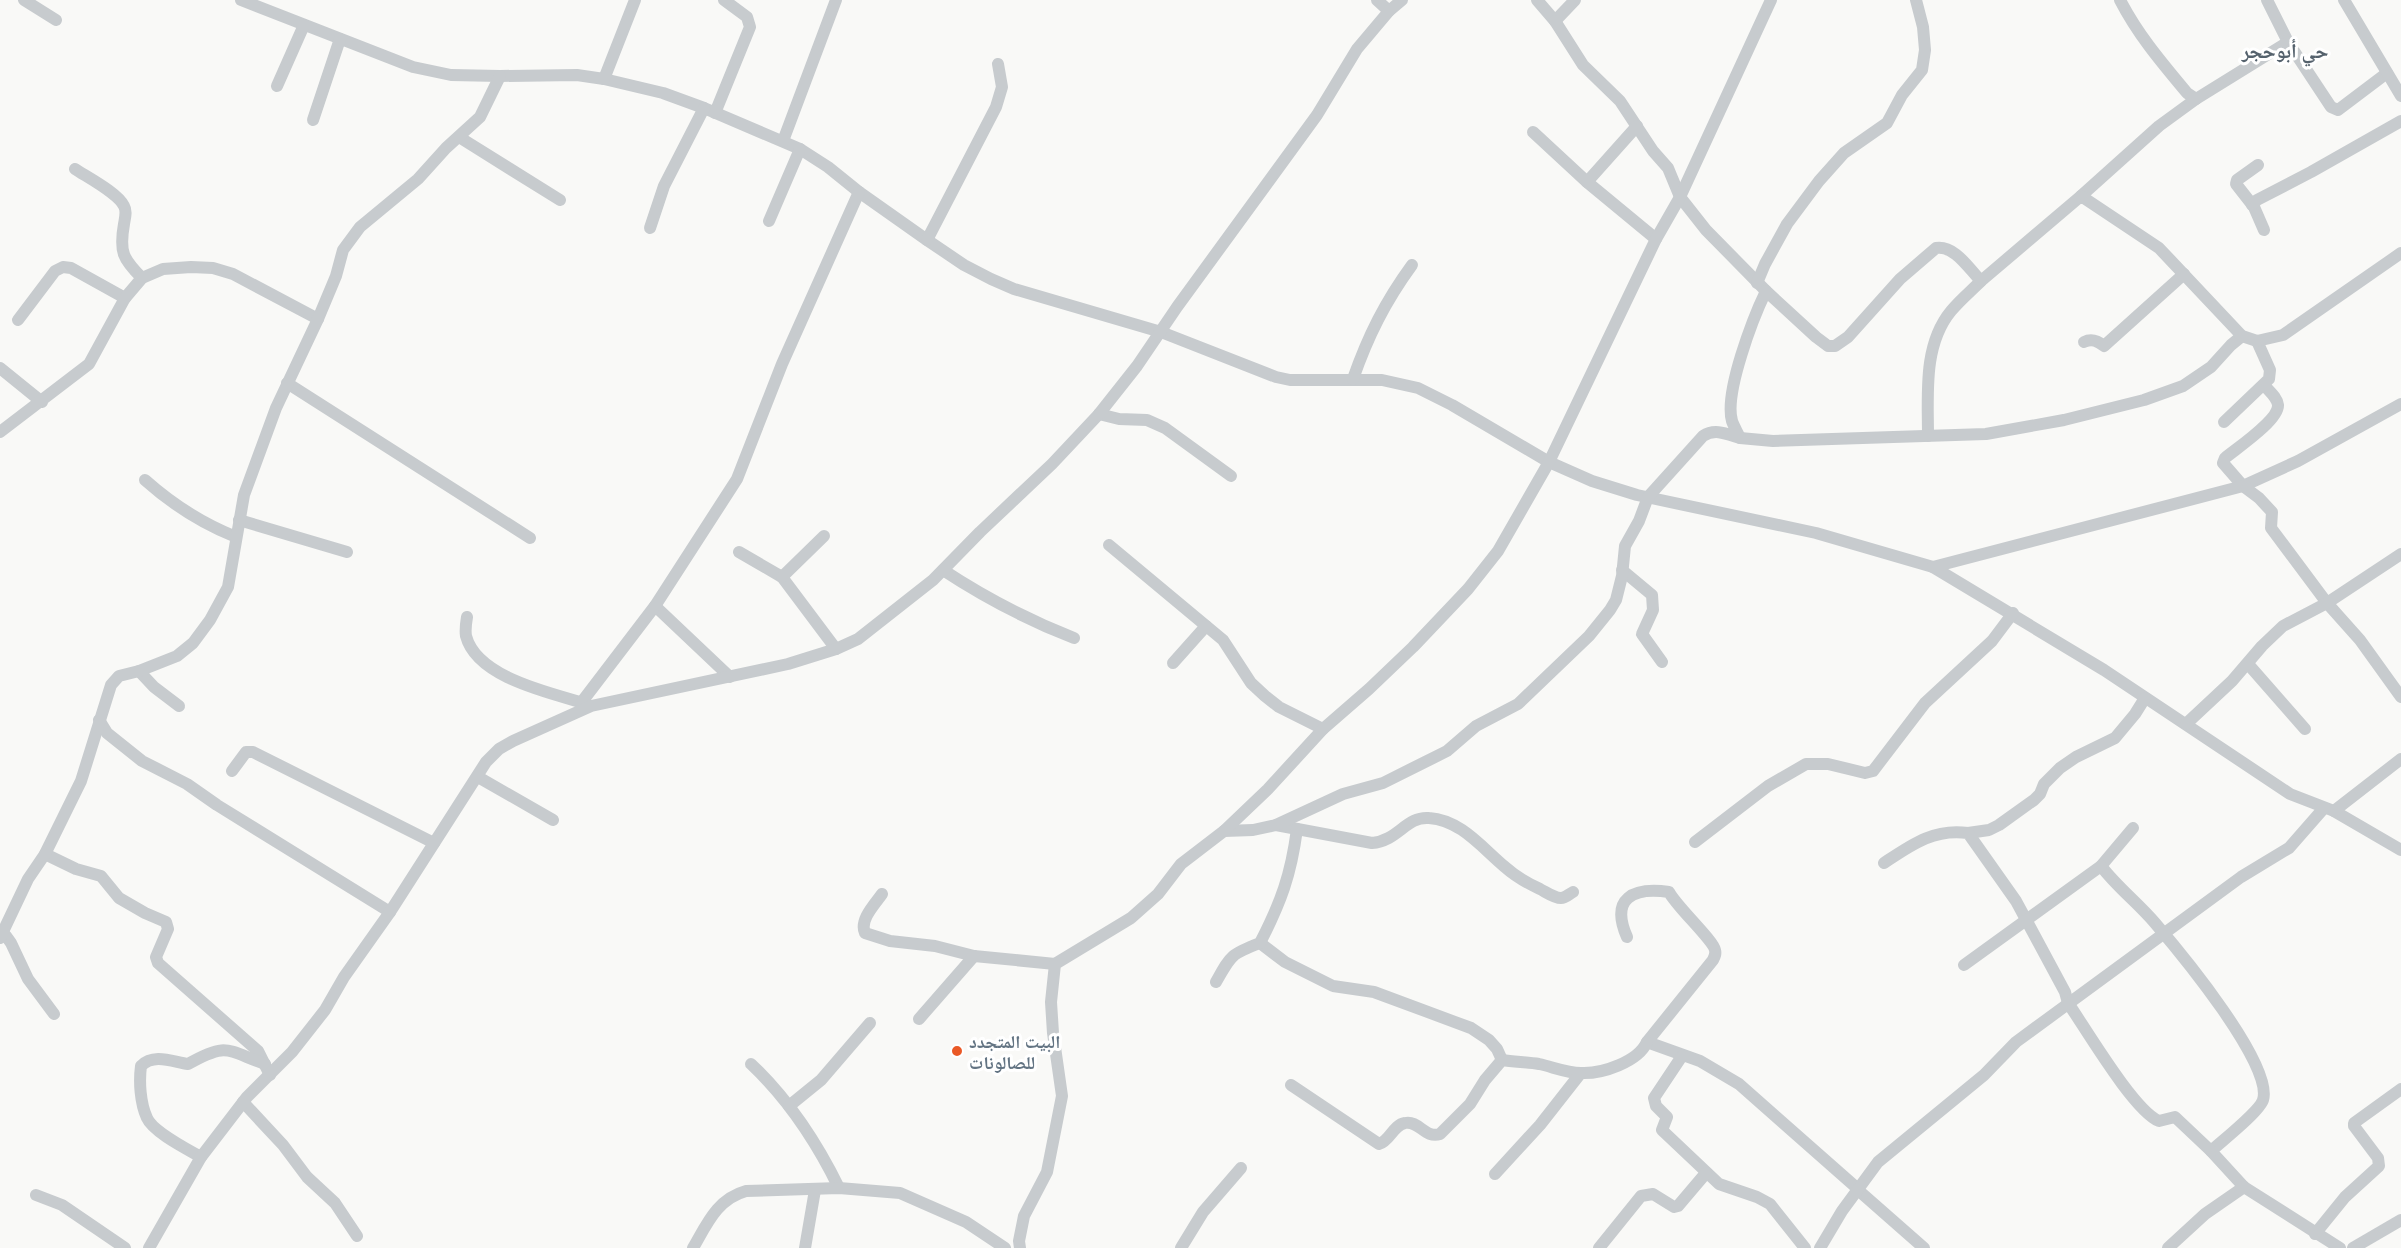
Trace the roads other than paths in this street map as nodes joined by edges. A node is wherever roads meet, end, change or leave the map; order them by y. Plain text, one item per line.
1 (24, 0) edge
2 (241, 0) edge
3 (635, 0) edge
4 (724, 0) edge
5 (836, 0) edge
6 (1377, 0) edge
7 (1402, 0) edge
8 (1537, 0) edge
9 (1575, 0) edge
10 (1771, 0) edge
11 (1916, 0) edge
12 (2120, 0) edge
13 (2267, 0) edge
14 (2344, 0) edge
15 (1389, 11) junction
16 (56, 20) dead end
17 (1555, 21) junction
18 (304, 25) junction
19 (340, 39) junction
20 (2288, 42) junction
21 (998, 64) dead end
22 (2387, 73) junction
23 (500, 76) junction
24 (604, 79) junction
25 (277, 86) dead end
26 (2401, 96) edge
27 (2196, 99) junction
28 (710, 110) junction
29 (314, 120) dead end
30 (2401, 121) edge
31 (1636, 126) junction
32 (1533, 132) dead end
33 (459, 136) junction
34 (783, 141) junction
35 (800, 149) junction
36 (2258, 165) dead end
37 (75, 169) dead end
38 (1587, 182) junction
39 (859, 192) junction
40 (2081, 196) junction
41 (1680, 197) junction
42 (560, 200) dead end
43 (2252, 205) junction
44 (769, 221) dead end
45 (650, 228) dead end
46 (2264, 230) dead end
47 (1656, 239) junction
48 (927, 240) junction
49 (2401, 253) edge
50 (1412, 264) dead end
51 (2184, 274) junction
52 (142, 278) junction
53 (1981, 281) junction
54 (1762, 287) junction
55 (125, 298) junction
56 (318, 319) junction
57 (18, 320) dead end
58 (1161, 332) junction
59 (2242, 336) junction
60 (2257, 340) junction
61 (2084, 342) dead end
62 (0, 368) edge
63 (1353, 379) junction
64 (287, 383) junction
65 (2264, 385) junction
66 (42, 402) junction
67 (2401, 404) edge
68 (1100, 414) junction
69 (2224, 422) dead end
70 (0, 432) edge
71 (1928, 436) junction
72 (1740, 438) junction
73 (1549, 462) junction
74 (1231, 476) dead end
75 (145, 480) dead end
76 (2243, 486) junction
77 (1648, 497) junction
78 (239, 520) junction
79 (824, 536) dead end
80 (236, 537) junction
81 (530, 538) dead end
82 (1109, 545) dead end
83 (347, 552) dead end
84 (739, 552) dead end
85 (2401, 554) edge
86 (1933, 567) junction
87 (943, 570) junction
88 (1622, 570) junction
89 (782, 578) junction
90 (2326, 603) junction
91 (655, 606) junction
92 (2013, 614) junction
93 (467, 617) dead end
94 (1206, 626) junction
95 (1074, 638) dead end
96 (836, 649) junction
97 (1662, 662) dead end
98 (1173, 663) dead end
99 (2248, 664) junction
100 (139, 671) junction
101 (730, 677) junction
102 (2401, 697) edge
103 (2145, 698) junction
104 (586, 704) junction
105 (179, 706) dead end
106 (99, 720) junction
107 (2186, 724) junction
108 (1323, 729) junction
109 (2306, 729) dead end
110 (2401, 759) edge
111 (232, 771) dead end
112 (478, 777) junction
113 (2329, 809) junction
114 (553, 820) dead end
115 (1276, 825) junction
116 (2133, 828) dead end
117 (1297, 829) junction
118 (1224, 831) junction
119 (1968, 833) junction
120 (1695, 842) dead end
121 (434, 843) junction
122 (2401, 850) edge
123 (45, 854) junction
124 (1884, 863) dead end
125 (2101, 866) junction
126 (1573, 892) dead end
127 (882, 894) dead end
128 (390, 912) junction
129 (2027, 921) junction
130 (2162, 933) junction
131 (1, 936) edge
132 (1627, 937) dead end
133 (1260, 943) junction
134 (974, 956) junction
135 (1055, 964) junction
136 (1964, 965) dead end
137 (1216, 982) dead end
138 (2068, 1003) junction
139 (54, 1014) dead end
140 (919, 1019) dead end
141 (870, 1023) dead end
142 (1647, 1042) junction
143 (1682, 1056) junction
144 (1502, 1060) junction
145 (751, 1064) dead end
146 (268, 1069) junction
147 (1580, 1074) junction
148 (1291, 1085) dead end
149 (2401, 1089) edge
150 (243, 1102) junction
151 (789, 1106) junction
152 (2211, 1151) junction
153 (201, 1157) junction
154 (1241, 1168) dead end
155 (1706, 1173) junction
156 (1495, 1174) dead end
157 (2244, 1187) junction
158 (839, 1188) junction
159 (815, 1190) junction
160 (1858, 1190) junction
161 (36, 1195) dead end
162 (2401, 1220) edge
163 (2315, 1234) junction
164 (357, 1236) dead end
165 (125, 1248) edge
166 (149, 1248) edge
167 (693, 1248) edge
168 (805, 1248) edge
169 (1005, 1248) edge
170 (1020, 1248) edge
171 (1181, 1248) edge
172 (1599, 1248) edge
173 (1805, 1248) edge
174 (1820, 1248) edge
175 (1924, 1248) edge
176 (2168, 1248) edge
177 (2340, 1248) edge
178 (2353, 1248) edge

1 - 16 street
2 - 18 street
3 - 24 street
4 - 28 street
5 - 34 street
6 - 15 street
7 - 15 street
8 - 17 street
9 - 17 street
10 - 41 street
11 - 54 street
12 - 27 street
13 - 20 street
14 - 22 street
15 - 58 street
17 - 31 street
18 - 19 street
18 - 25 street
19 - 23 street
19 - 29 street
20 - 22 street
20 - 27 street
21 - 48 street
22 - 26 street
23 - 24 street
23 - 33 street
24 - 28 street
27 - 40 street
28 - 34 street
28 - 45 street
30 - 43 street
31 - 38 street
31 - 41 street
32 - 38 street
33 - 42 street
33 - 56 street
34 - 35 street
35 - 39 street
35 - 44 street
36 - 43 street
37 - 52 street
38 - 47 street
39 - 48 street
39 - 91 street
40 - 51 street
40 - 53 street
41 - 47 street
41 - 54 street
43 - 46 street
47 - 73 street
48 - 58 street
49 - 60 street
50 - 63 street
51 - 59 street
51 - 61 street
52 - 55 street
52 - 56 street
53 - 54 street
53 - 71 street
54 - 72 street
55 - 57 street
55 - 66 street
56 - 64 street
58 - 63 street
58 - 68 street
59 - 60 street
59 - 71 street
60 - 65 street
62 - 66 street
63 - 73 street
64 - 78 street
64 - 81 street
65 - 69 street
65 - 76 street
66 - 70 street
67 - 76 street
68 - 74 street
68 - 87 street
71 - 72 street
72 - 77 street
73 - 77 street
73 - 108 street
75 - 80 street
76 - 86 street
76 - 90 street
77 - 86 street
77 - 88 street
78 - 80 street
78 - 83 street
79 - 89 street
80 - 100 street
82 - 94 street
84 - 89 street
85 - 90 street
86 - 92 street
87 - 95 street
87 - 96 street
88 - 97 street
88 - 115 street
89 - 96 street
90 - 99 street
90 - 102 street
91 - 101 street
91 - 104 street
92 - 103 street
92 - 120 street
93 - 104 street
94 - 98 street
94 - 108 street
96 - 101 street
99 - 107 street
99 - 109 street
100 - 105 street
100 - 106 street
101 - 104 street
103 - 107 street
103 - 119 street
104 - 112 street
106 - 123 street
106 - 128 street
107 - 113 street
108 - 118 street
110 - 113 street
111 - 121 street
112 - 114 street
112 - 121 street
113 - 122 street
113 - 130 street
115 - 117 street
115 - 118 street
116 - 125 street
117 - 126 street
117 - 133 street
118 - 135 street
119 - 124 street
119 - 129 street
121 - 128 street
123 - 131 street
123 - 146 street
125 - 129 street
125 - 130 street
127 - 134 street
128 - 146 street
129 - 136 street
129 - 138 street
130 - 138 street
130 - 152 street
131 - 139 street
132 - 142 street
133 - 137 street
133 - 144 street
134 - 135 street
134 - 140 street
135 - 170 street
138 - 152 street
138 - 160 street
141 - 151 street
142 - 143 street
142 - 147 street
143 - 155 street
143 - 160 street
144 - 147 street
144 - 148 street
145 - 151 street
146 - 150 street
146 - 153 street
147 - 156 street
149 - 163 street
150 - 153 street
150 - 164 street
151 - 158 street
152 - 157 street
153 - 166 street
154 - 171 street
155 - 172 street
155 - 173 street
157 - 163 street
157 - 176 street
158 - 159 street
158 - 169 street
159 - 167 street
159 - 168 street
160 - 174 street
160 - 175 street
161 - 165 street
162 - 178 street
163 - 177 street

